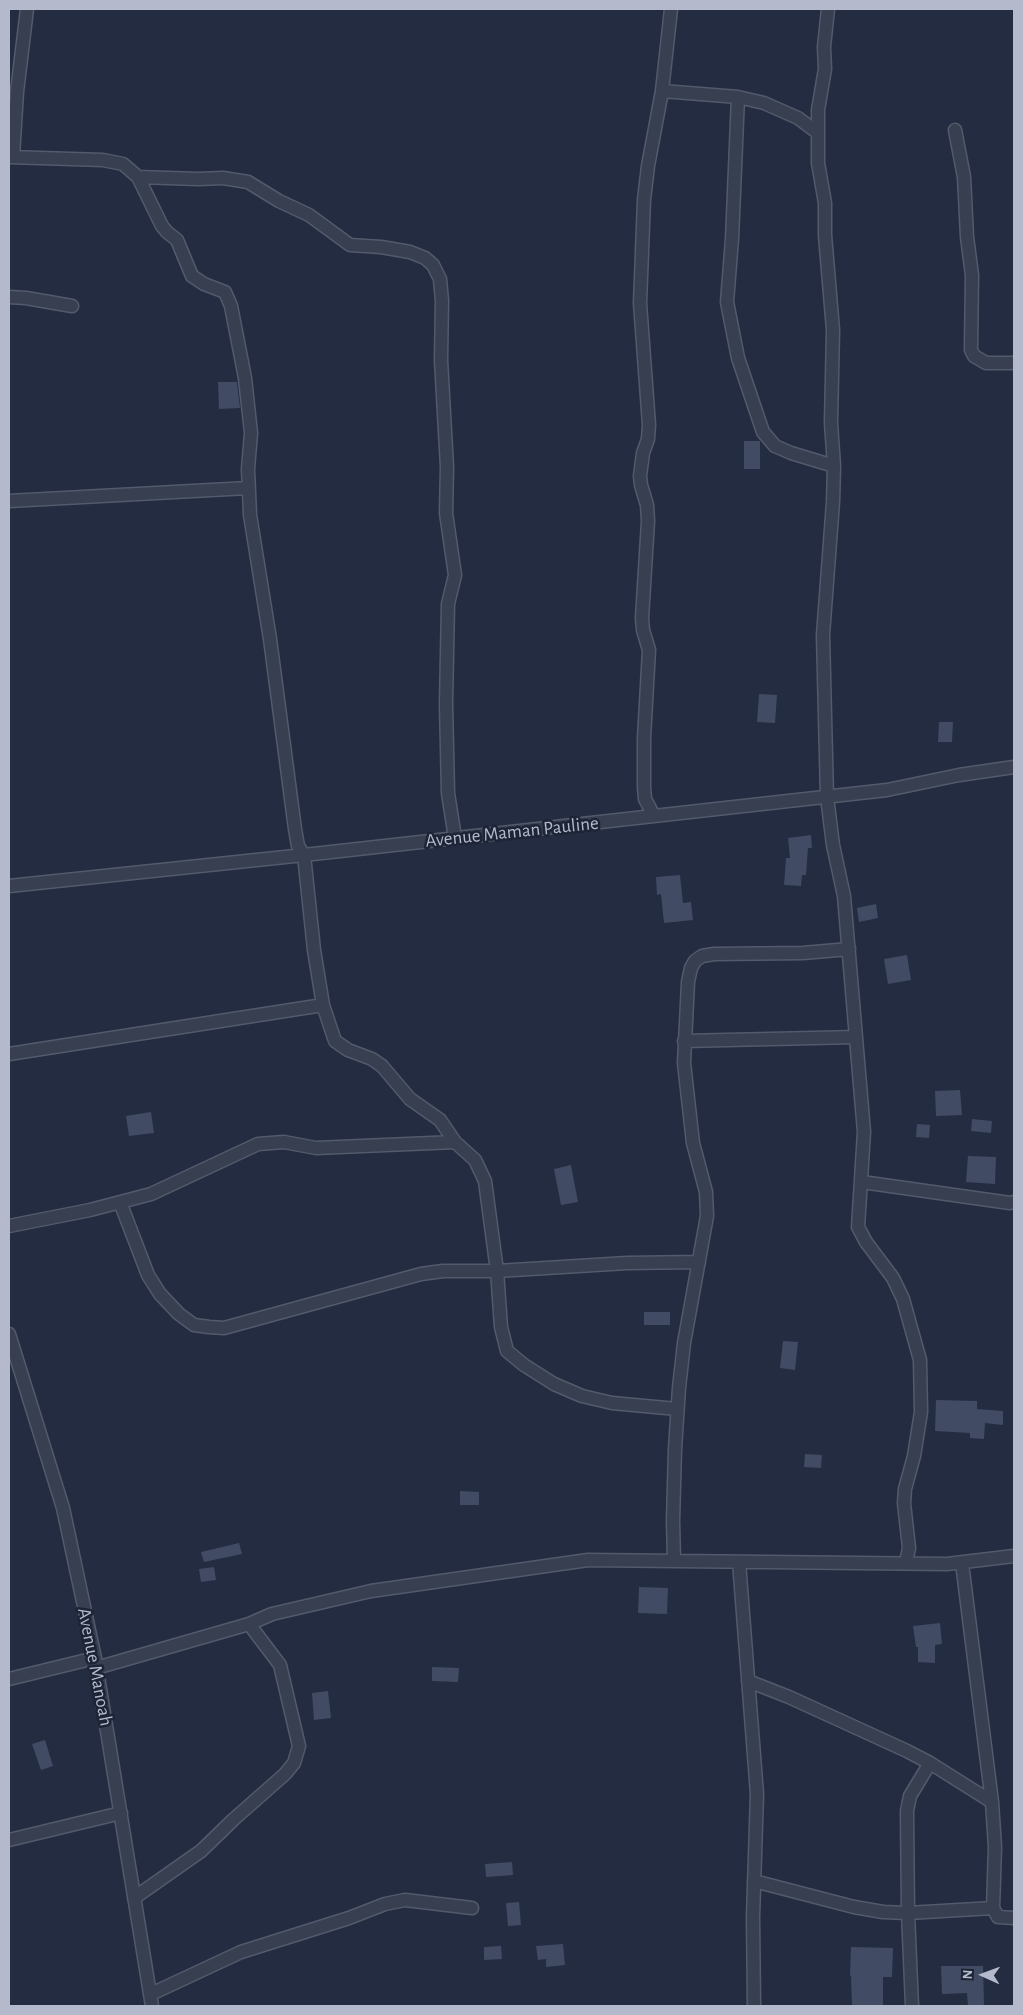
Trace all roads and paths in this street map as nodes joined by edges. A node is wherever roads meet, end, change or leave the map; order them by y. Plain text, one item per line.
1 (27, 9) edge
2 (671, 9) edge
3 (828, 9) edge
4 (662, 91) junction
5 (738, 97) junction
6 (955, 130) dead end
7 (818, 133) junction
8 (11, 157) edge
9 (138, 177) junction
10 (9, 298) edge
11 (72, 306) dead end
12 (1014, 363) edge
13 (834, 466) junction
14 (248, 488) junction
15 (9, 501) edge
16 (1014, 766) edge
17 (827, 797) junction
18 (654, 816) junction
19 (455, 838) junction
20 (304, 855) junction
21 (9, 886) edge
22 (849, 949) junction
23 (323, 1005) junction
24 (856, 1037) junction
25 (684, 1041) junction
26 (9, 1054) edge
27 (455, 1142) junction
28 (862, 1182) junction
29 (120, 1202) junction
30 (1014, 1202) edge
31 (9, 1226) edge
32 (699, 1262) junction
33 (497, 1271) junction
34 (9, 1334) edge
35 (678, 1409) junction
36 (1014, 1556) edge
37 (674, 1561) junction
38 (739, 1562) junction
39 (906, 1562) junction
40 (962, 1563) junction
41 (249, 1624) junction
42 (96, 1663) junction
43 (9, 1680) edge
44 (748, 1681) junction
45 (930, 1763) junction
46 (992, 1802) junction
47 (121, 1813) junction
48 (9, 1840) edge
49 (754, 1881) junction
50 (134, 1898) junction
51 (472, 1908) dead end
52 (993, 1908) junction
53 (908, 1913) junction
54 (1014, 1918) edge
55 (151, 2000) edge
56 (754, 2006) edge
57 (912, 2006) edge

1 - 8 street
2 - 4 street
3 - 7 street
4 - 5 street
4 - 18 street
5 - 7 street
5 - 13 street
6 - 12 street
7 - 13 street
8 - 9 street
9 - 14 street
9 - 19 street
10 - 11 street
13 - 17 street
14 - 15 street
14 - 20 street
16 - 17 street, Avenue Maman Pauline
17 - 18 street, Avenue Maman Pauline
17 - 22 street
18 - 19 street, Avenue Maman Pauline
19 - 20 street, Avenue Maman Pauline
20 - 21 street, Avenue Maman Pauline
20 - 23 street
22 - 24 street
22 - 25 street
23 - 26 street
23 - 27 street
24 - 25 street
24 - 28 street
25 - 32 street
27 - 29 street
27 - 33 street
28 - 30 street
28 - 39 street
29 - 31 street
29 - 33 street
32 - 33 street
32 - 35 street
33 - 35 street
34 - 42 street, Avenue Manoah
35 - 37 street
36 - 40 street
37 - 38 street
37 - 41 street
38 - 39 street
38 - 44 street
39 - 40 street
40 - 46 street
41 - 42 street
41 - 50 street
42 - 43 street
42 - 47 street, Avenue Manoah
44 - 45 street
44 - 49 street
45 - 46 street
45 - 53 street
46 - 52 street
47 - 48 street
47 - 50 street, Avenue Manoah
49 - 53 street
49 - 56 street
50 - 55 street, Avenue Manoah
51 - 55 street
52 - 53 street
52 - 54 street
53 - 57 street

